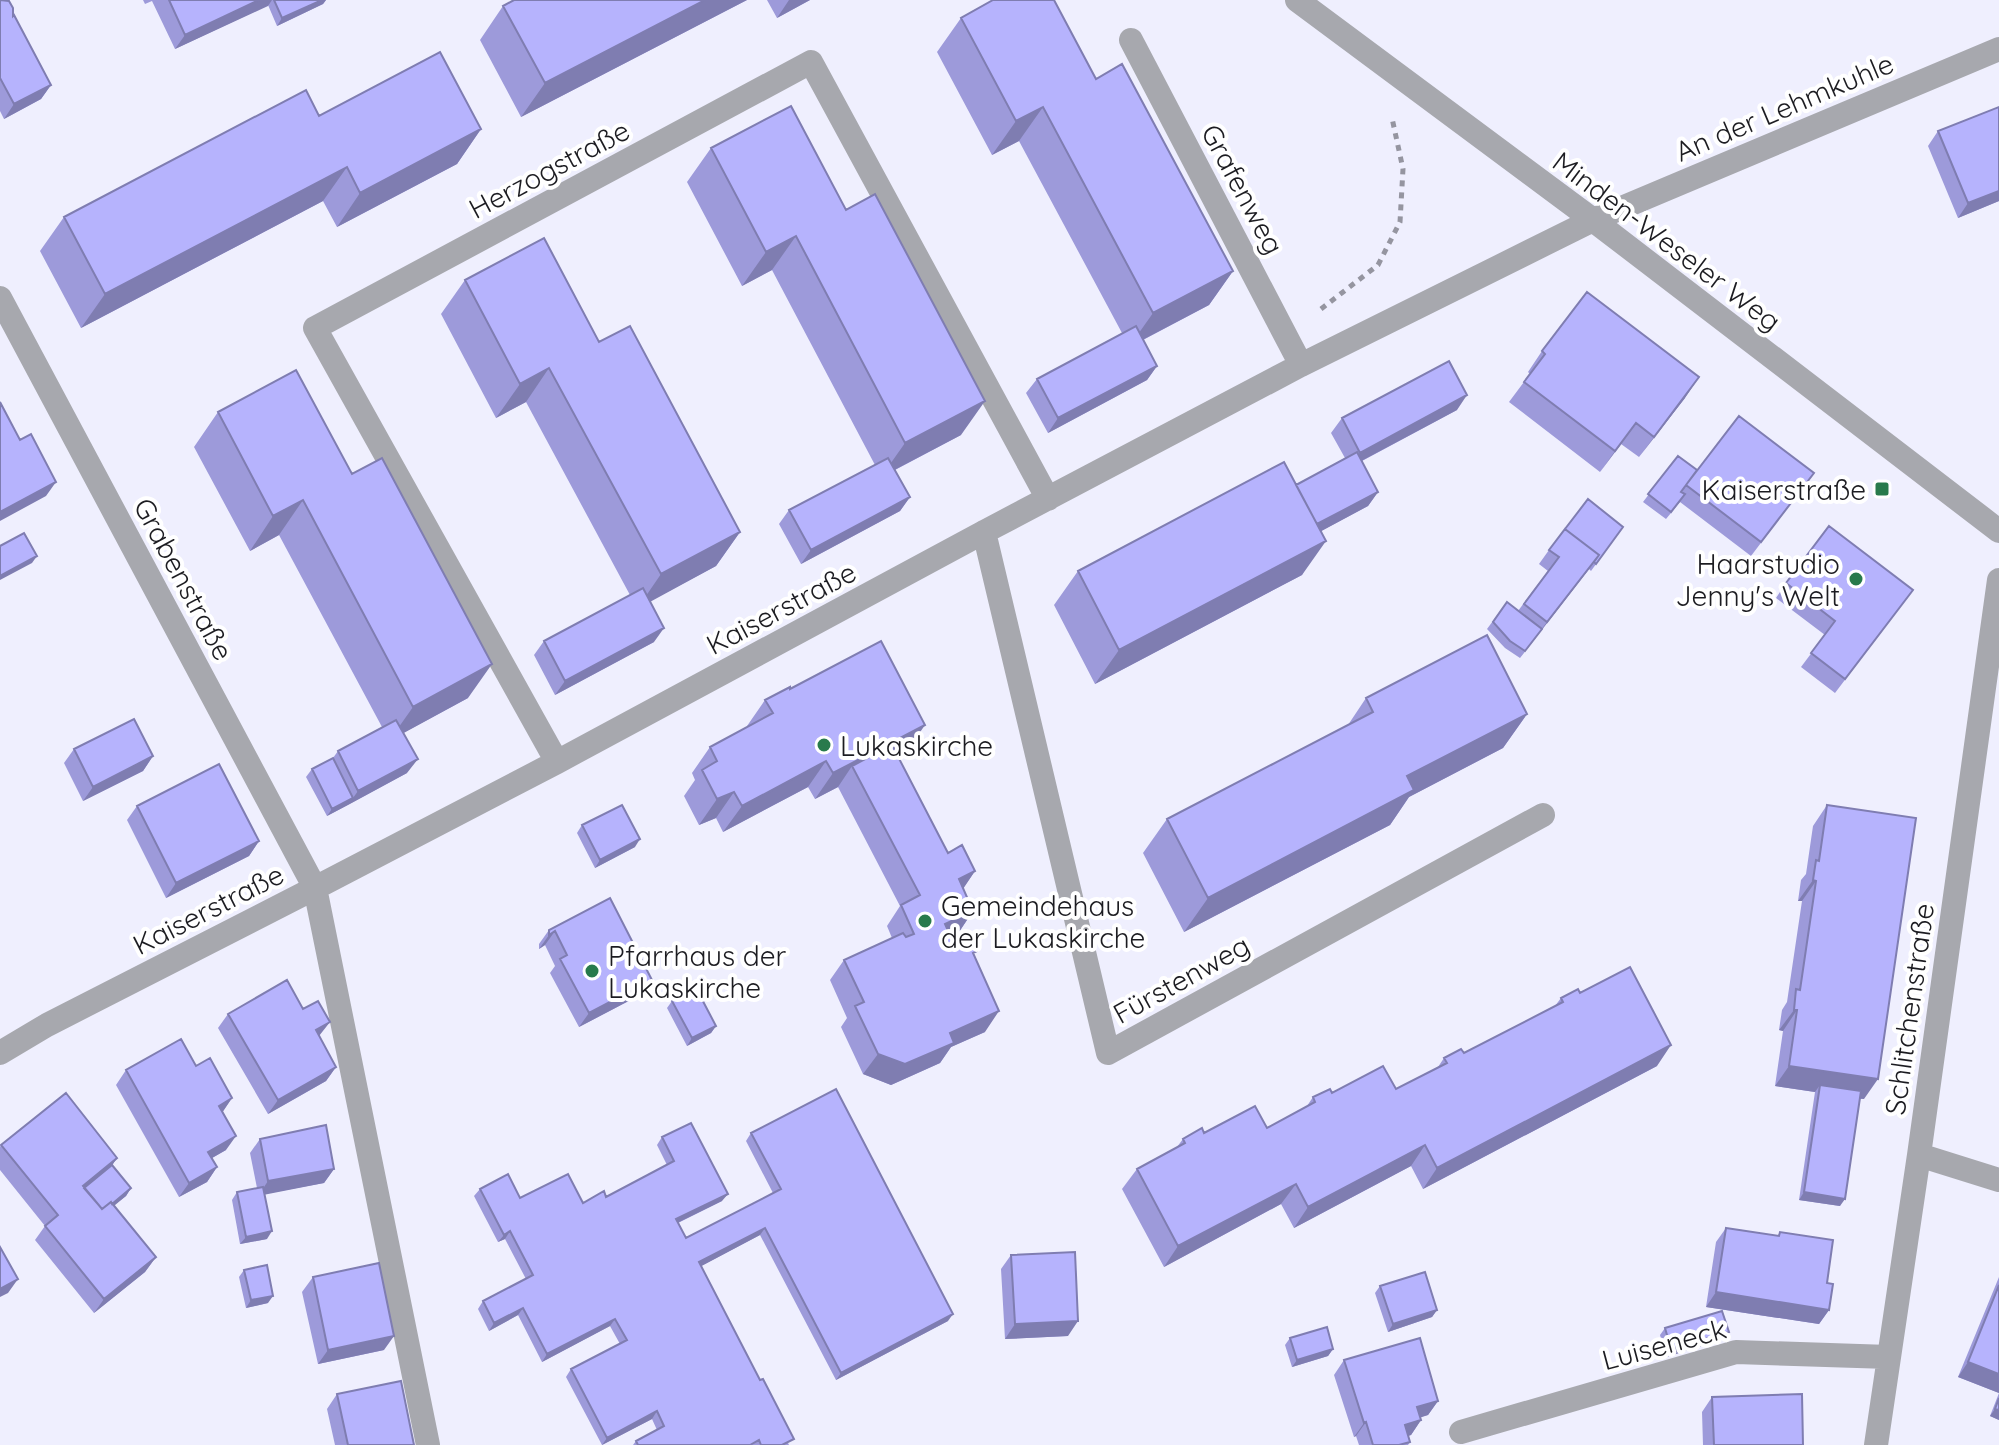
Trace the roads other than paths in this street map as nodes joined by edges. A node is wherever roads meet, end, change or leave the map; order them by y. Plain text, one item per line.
1 (1297, 0) edge
2 (1131, 40) dead end
3 (1999, 49) edge
4 (1593, 220) junction
5 (0, 298) edge
6 (1301, 365) junction
7 (1048, 499) junction
8 (1999, 531) edge
9 (984, 532) junction
10 (1999, 580) edge
11 (557, 762) junction
12 (1543, 815) dead end
13 (315, 888) junction
14 (0, 1053) edge
15 (1919, 1155) junction
16 (1999, 1180) edge
17 (1889, 1357) junction
18 (1461, 1432) dead end
19 (428, 1445) edge
20 (1876, 1445) edge

1 - 4 street, Minden-Weseler Weg
2 - 6 street, Grafenweg
3 - 4 street, An der Lehmkuhle
4 - 6 street, Kaiserstraße
4 - 8 street, Minden-Weseler Weg
5 - 13 street, Grabenstraße
6 - 7 street, Kaiserstraße
7 - 9 street, Kaiserstraße
7 - 11 street, Herzogstraße
9 - 11 street, Kaiserstraße
9 - 12 street, Fürstenweg
10 - 15 street, Schlitchenstraße
11 - 13 street, Kaiserstraße
13 - 14 street, Kaiserstraße
13 - 19 street, Grabenstraße
15 - 16 street
15 - 17 street, Schlitchenstraße
17 - 18 street, Luiseneck
17 - 20 street, Schlitchenstraße

